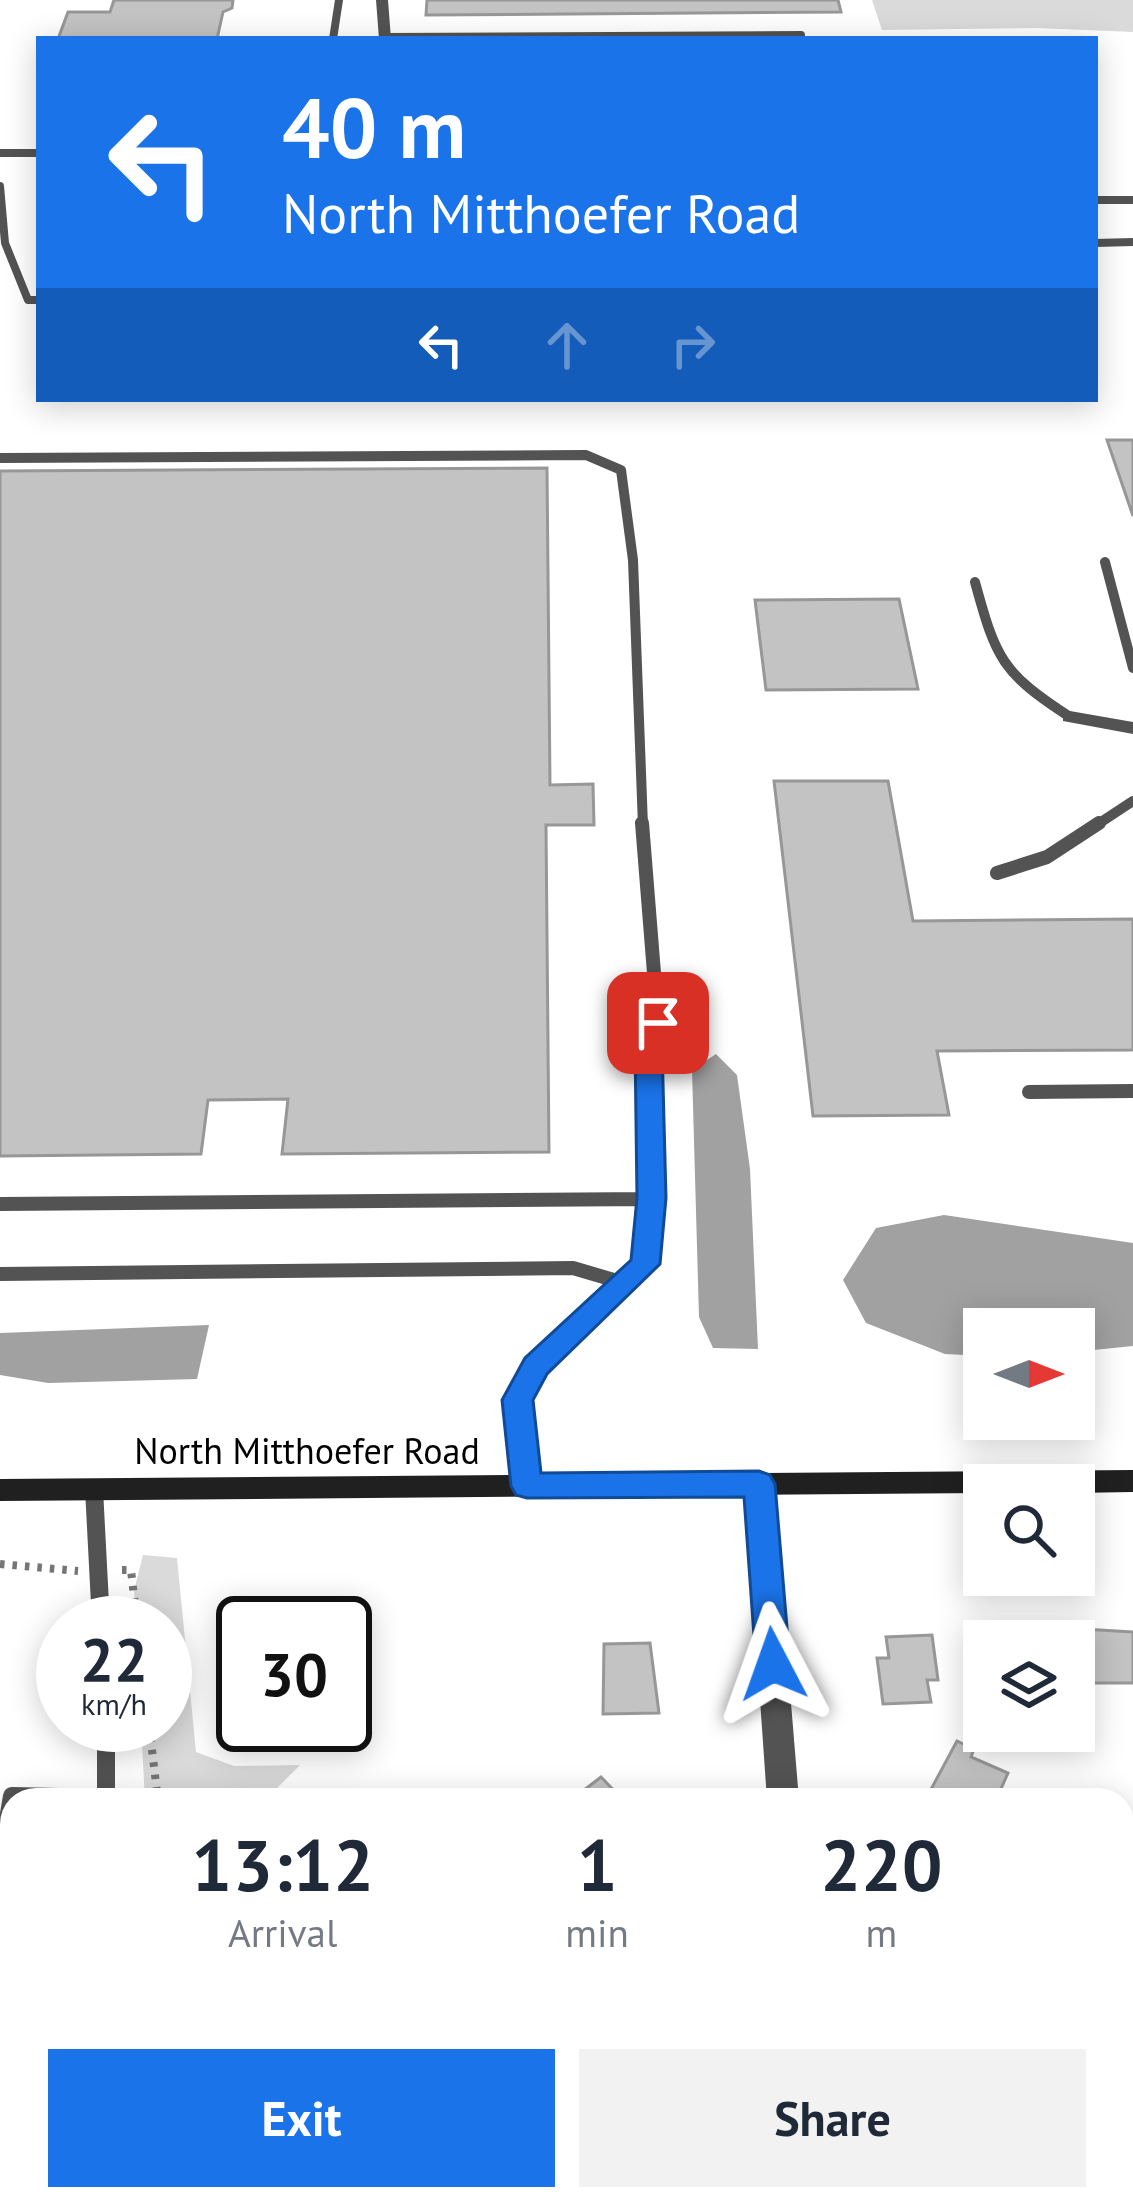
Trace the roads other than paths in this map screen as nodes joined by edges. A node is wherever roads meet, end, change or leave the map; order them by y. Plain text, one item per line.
1 (339, 0) edge
2 (382, 0) edge
3 (801, 35) dead end
4 (333, 36) edge
5 (385, 36) edge
6 (662, 36) edge
7 (0, 153) edge
8 (36, 153) edge
9 (0, 186) edge
10 (1098, 200) edge
11 (1133, 200) edge
12 (1133, 242) edge
13 (1098, 243) edge
14 (36, 300) edge
15 (0, 458) edge
16 (1105, 562) dead end
17 (975, 582) dead end
18 (1133, 668) edge
19 (1133, 713) edge
20 (1070, 717) joint
21 (1132, 728) edge
22 (1133, 801) edge
23 (998, 873) dead end
24 (1133, 1091) edge
25 (1029, 1092) dead end
26 (651, 1198) junction
27 (0, 1204) edge
28 (0, 1274) edge
29 (625, 1283) junction
30 (1133, 1481) edge
31 (759, 1484) junction
32 (527, 1486) junction
33 (94, 1489) junction
34 (0, 1490) edge
35 (100, 1596) edge
36 (106, 1752) edge
37 (106, 1788) edge
38 (782, 1788) edge

1 - 4 lane
2 - 5 street
3 - 6 lane
7 - 8 lane
9 - 14 lane
10 - 11 lane
12 - 13 lane
15 - 26 lane
16 - 18 lane
17 - 20 lane
19 - 21 lane
20 - 21 street
22 - 23 lane
24 - 25 lane
26 - 27 lane
26 - 29 lane
28 - 29 lane
29 - 32 lane
30 - 31 main road, North Mitthoefer Road
31 - 32 main road, North Mitthoefer Road
31 - 38 street
32 - 33 main road, North Mitthoefer Road
33 - 34 main road, North Mitthoefer Road
33 - 35 lane
36 - 37 lane

